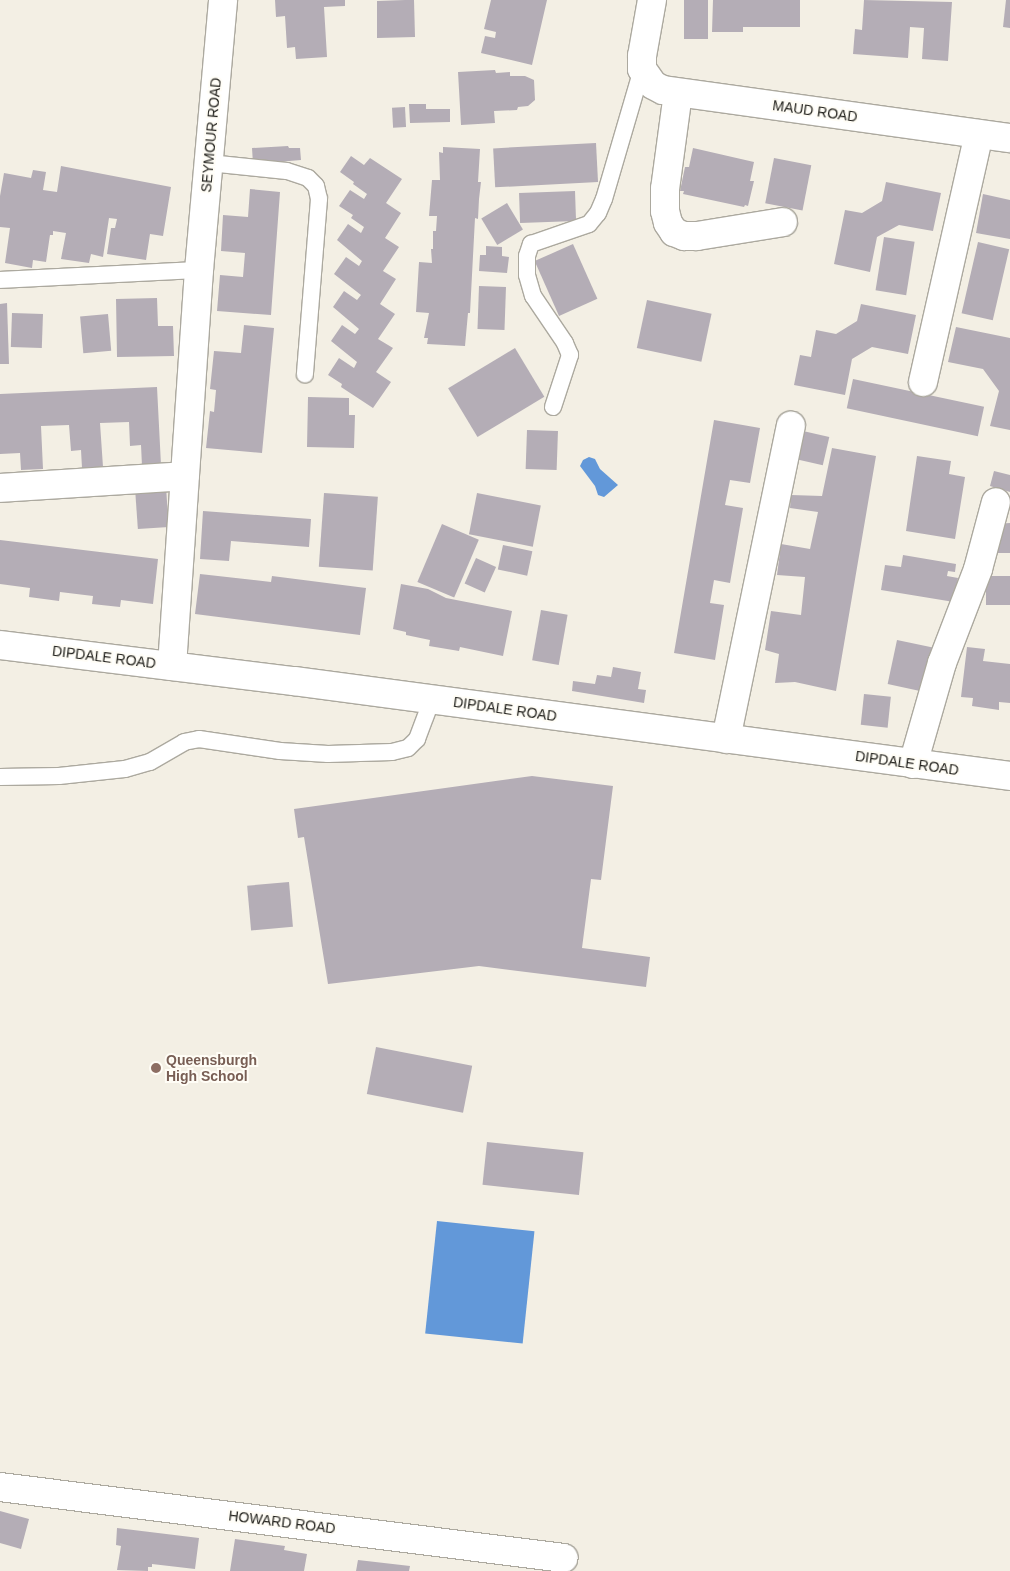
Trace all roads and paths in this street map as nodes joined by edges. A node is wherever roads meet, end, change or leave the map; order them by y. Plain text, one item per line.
1 (223, 0) edge
2 (652, 0) edge
3 (642, 62) junction
4 (678, 93) junction
5 (979, 134) junction
6 (1010, 138) edge
7 (209, 164) junction
8 (783, 222) dead end
9 (199, 270) junction
10 (0, 280) edge
11 (305, 374) dead end
12 (923, 382) dead end
13 (553, 407) dead end
14 (791, 426) dead end
15 (185, 476) junction
16 (0, 488) edge
17 (996, 502) dead end
18 (0, 645) edge
19 (172, 666) junction
20 (432, 699) junction
21 (726, 739) junction
22 (913, 764) junction
23 (1010, 776) edge
24 (0, 777) edge
25 (0, 1487) edge
26 (564, 1558) dead end

1 - 7 street, SEYMOUR ROAD
2 - 3 street
3 - 4 street, MAUD ROAD
3 - 13 lane
4 - 5 street, MAUD ROAD
4 - 8 street
5 - 6 street, MAUD ROAD
5 - 12 street
7 - 9 street, SEYMOUR ROAD
7 - 11 lane
9 - 10 lane
9 - 15 street, SEYMOUR ROAD
14 - 21 street
15 - 16 street
15 - 19 street, SEYMOUR ROAD
17 - 22 street
18 - 19 street, DIPDALE ROAD
19 - 20 street, DIPDALE ROAD
20 - 21 street, DIPDALE ROAD
20 - 24 lane
21 - 22 street, DIPDALE ROAD
22 - 23 street, DIPDALE ROAD
25 - 26 street, HOWARD ROAD

